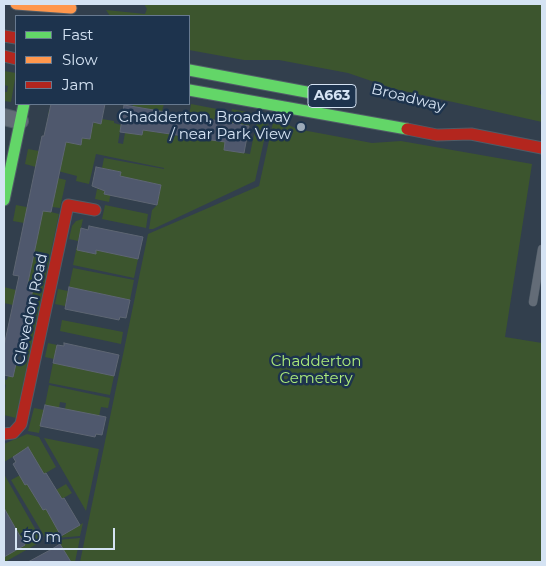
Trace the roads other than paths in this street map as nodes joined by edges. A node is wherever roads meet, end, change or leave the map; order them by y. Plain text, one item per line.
1 (16, 4) edge
2 (71, 9) edge
3 (190, 70) edge
4 (190, 90) edge
5 (340, 98) dead end
6 (24, 105) edge
7 (4, 118) edge
8 (20, 121) junction
9 (448, 123) dead end
10 (471, 134) junction
11 (542, 148) edge
12 (4, 200) edge
13 (95, 210) dead end
14 (542, 249) edge
15 (533, 302) dead end
16 (4, 434) edge

1 - 2 main road
3 - 5 main road, A663
4 - 10 main road, Broadway / A663
6 - 8 main road
7 - 8 street
8 - 12 main road
9 - 10 main road, Broadway / A663
10 - 11 main road, Broadway / A663
13 - 16 main road, Clevedon Road
14 - 15 lane

